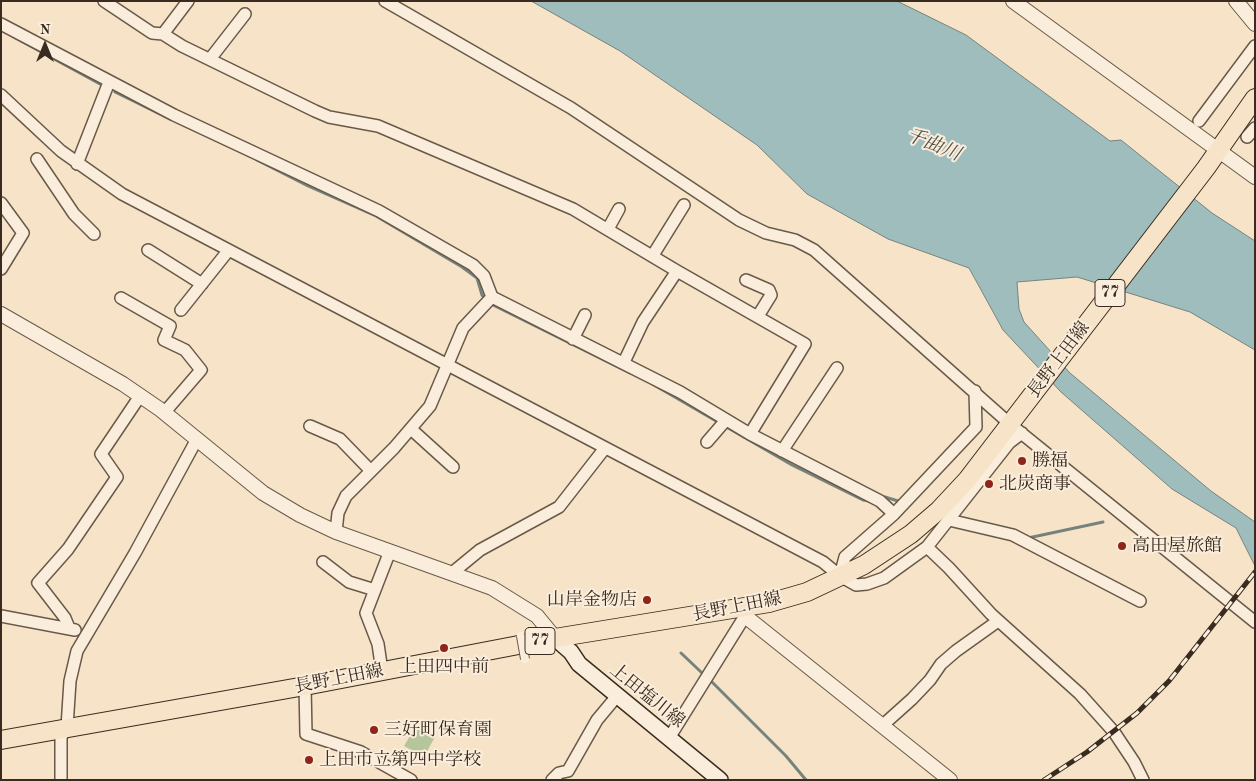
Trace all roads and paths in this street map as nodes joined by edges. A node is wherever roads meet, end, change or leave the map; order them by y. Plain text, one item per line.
1 (104, 1) edge
2 (188, 1) edge
3 (385, 1) edge
4 (1013, 1) edge
5 (1236, 1) edge
6 (245, 14) dead end
7 (1, 24) edge
8 (1255, 24) edge
9 (163, 34) junction
10 (1255, 46) edge
11 (210, 58) junction
12 (110, 82) junction
13 (1, 95) edge
14 (1255, 98) edge
15 (1200, 121) dead end
16 (1218, 149) junction
17 (37, 159) dead end
18 (77, 164) junction
19 (1255, 176) edge
20 (1, 202) edge
21 (684, 205) dead end
22 (618, 209) dead end
23 (608, 229) junction
24 (94, 234) dead end
25 (148, 250) dead end
26 (228, 251) junction
27 (653, 255) junction
28 (1, 269) edge
29 (677, 271) junction
30 (746, 280) dead end
31 (202, 284) junction
32 (492, 297) junction
33 (121, 298) dead end
34 (181, 310) dead end
35 (1, 314) edge
36 (585, 315) dead end
37 (758, 316) junction
38 (572, 339) junction
39 (624, 362) junction
40 (447, 365) junction
41 (837, 368) dead end
42 (975, 391) junction
43 (140, 396) junction
44 (164, 413) junction
45 (726, 420) junction
46 (1016, 425) junction
47 (310, 426) dead end
48 (410, 429) junction
49 (750, 434) junction
50 (197, 439) junction
51 (706, 442) dead end
52 (605, 448) junction
53 (782, 451) junction
54 (453, 467) dead end
55 (371, 471) junction
56 (894, 514) junction
57 (950, 520) junction
58 (336, 532) junction
59 (926, 547) junction
60 (390, 551) junction
61 (323, 562) dead end
62 (452, 573) junction
63 (840, 576) junction
64 (375, 590) junction
65 (1140, 600) dead end
66 (744, 612) junction
67 (1, 616) edge
68 (998, 621) junction
69 (1255, 622) edge
70 (69, 628) junction
71 (86, 634) junction
72 (520, 636) dead end
73 (555, 638) junction
74 (525, 659) dead end
75 (382, 671) junction
76 (305, 686) junction
77 (617, 696) junction
78 (883, 726) junction
79 (67, 728) junction
80 (669, 738) junction
81 (1, 740) edge
82 (61, 780) edge
83 (410, 780) edge
84 (552, 780) edge
85 (720, 780) edge
86 (950, 780) edge
87 (1143, 780) edge

1 - 9 street
2 - 9 street
3 - 42 street
4 - 16 street
5 - 8 street
6 - 11 street
7 - 12 street
9 - 11 street
10 - 15 street
11 - 23 street
12 - 18 street
12 - 32 street
13 - 18 street
14 - 16 main road, 長野上田線 / 77
16 - 19 street
16 - 46 main road, 長野上田線 / 77
17 - 24 street
18 - 26 street
20 - 28 street
21 - 27 street
22 - 23 street
23 - 27 street
25 - 31 street
26 - 31 street
26 - 40 street
27 - 29 street
29 - 37 street
29 - 39 street
30 - 37 street
31 - 34 street
32 - 38 street
32 - 40 street
33 - 44 street
35 - 43 street
36 - 38 street
37 - 49 street
38 - 39 street
39 - 45 street
40 - 48 street
40 - 52 street
41 - 53 street
42 - 46 street
42 - 56 street
43 - 44 street
43 - 70 street
44 - 50 street
45 - 49 street
45 - 51 street
46 - 57 street
46 - 63 main road, 長野上田線 / 77
46 - 69 street
47 - 55 street
48 - 54 street
48 - 55 street
49 - 53 street
50 - 58 street
50 - 71 street
52 - 62 street
52 - 63 street
53 - 56 street
55 - 58 street
56 - 63 street
57 - 59 street
57 - 65 street
58 - 60 street
59 - 63 street
59 - 68 street
60 - 62 street
60 - 64 street
61 - 64 street
62 - 73 street
63 - 66 main road, 長野上田線 / 77
64 - 75 street
66 - 73 main road, 長野上田線 / 77
66 - 78 street
66 - 80 street
67 - 70 street
68 - 78 street
68 - 87 street
70 - 71 street
71 - 79 street
72 - 74 street, bridge
73 - 75 main road, 長野上田線 / 77
73 - 77 main road, 上田塩川線
75 - 76 main road, 長野上田線 / 77
76 - 79 main road, 長野上田線 / 77
76 - 83 street
77 - 80 main road, 上田塩川線
77 - 84 street
78 - 86 street
79 - 81 main road, 長野上田線 / 77
79 - 82 street
80 - 85 main road, 上田塩川線

